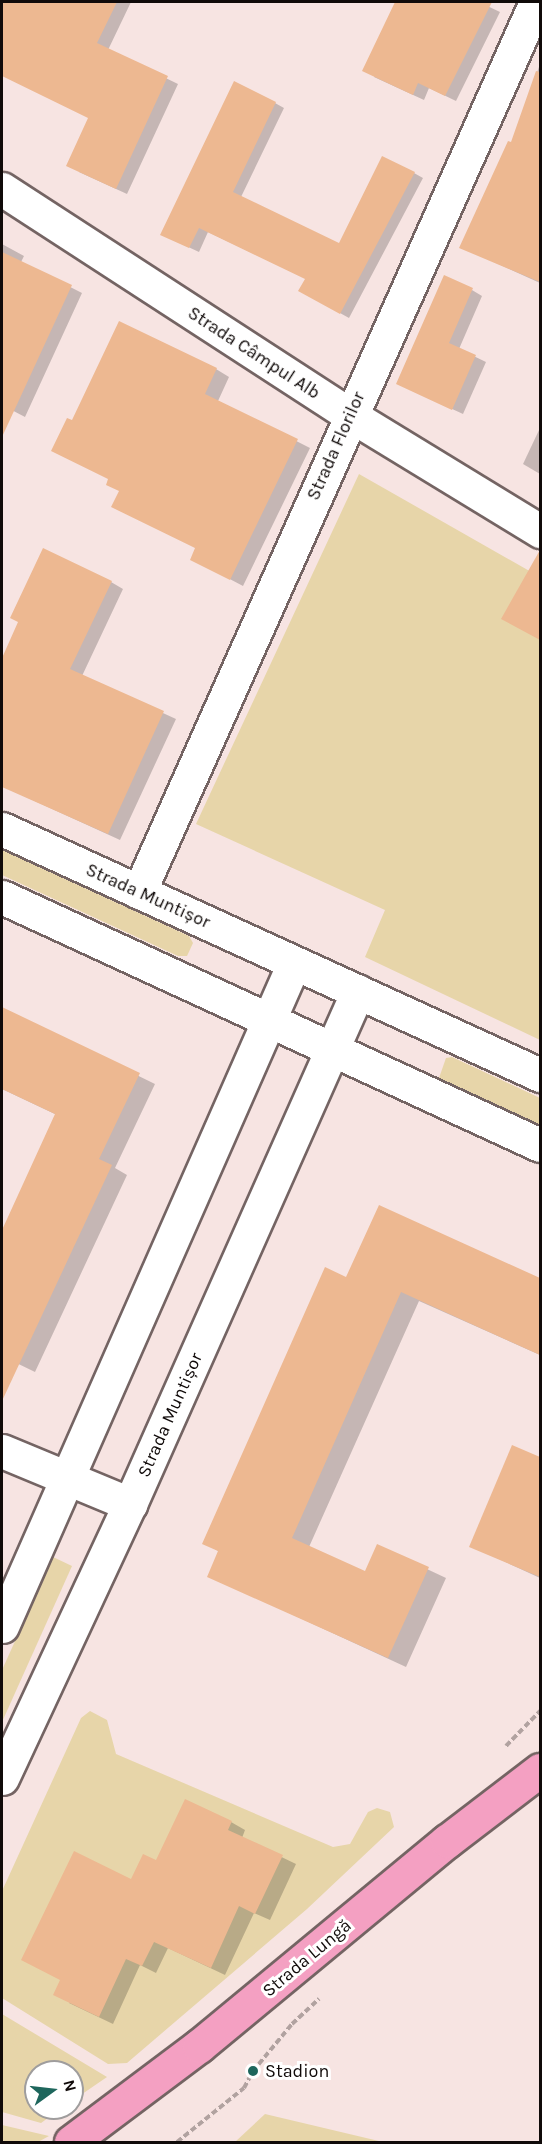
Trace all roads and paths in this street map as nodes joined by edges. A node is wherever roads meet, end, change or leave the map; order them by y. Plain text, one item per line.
1 (536, 2) edge
2 (2, 189) edge
3 (350, 415) junction
4 (540, 531) edge
5 (2, 829) edge
6 (139, 892) junction
7 (2, 897) edge
8 (294, 963) junction
9 (358, 992) junction
10 (269, 1020) junction
11 (332, 1049) junction
12 (540, 1075) edge
13 (540, 1145) edge
14 (2, 1450) edge
15 (67, 1479) junction
16 (130, 1504) junction
17 (2, 1626) edge
18 (540, 1711) edge
19 (504, 1749) dead end
20 (540, 1770) edge
21 (2, 1778) edge
22 (326, 1992) dead end
23 (71, 2142) edge
24 (177, 2142) edge

1 - 3 street, Strada Florilor
2 - 3 street, Strada Câmpul Alb
3 - 4 street, Strada Câmpul Alb
3 - 6 street, Strada Florilor
5 - 6 street, Strada Muntișor
6 - 8 street, Strada Muntișor
7 - 10 street
8 - 9 street, Strada Muntișor
8 - 10 street
9 - 11 street, Strada Muntișor
9 - 12 street, Strada Muntișor
10 - 11 street
10 - 15 street
11 - 13 street
11 - 16 street, Strada Muntișor
14 - 15 street
15 - 16 street
15 - 17 street
16 - 21 street, Strada Muntișor
18 - 19 path
20 - 23 highway, Strada Lungă
22 - 24 path

